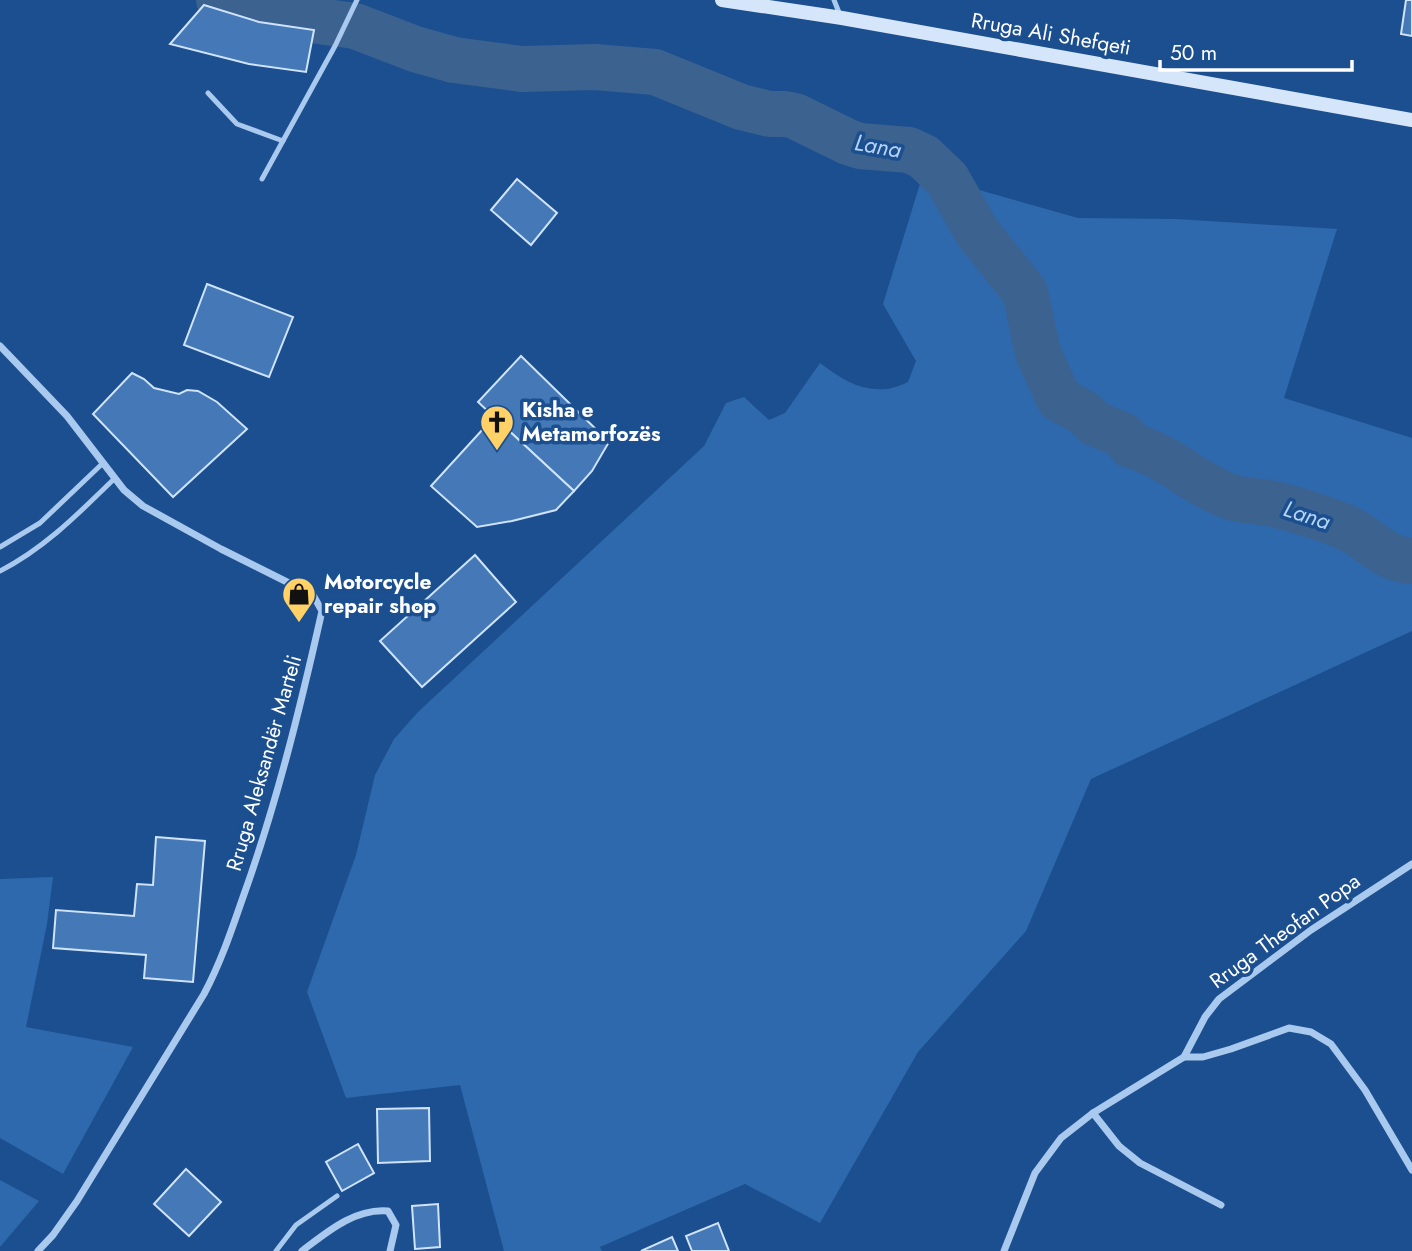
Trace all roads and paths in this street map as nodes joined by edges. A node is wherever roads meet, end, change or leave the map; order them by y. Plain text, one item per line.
1 (357, 0) edge
2 (722, 0) edge
3 (834, 0) edge
4 (842, 18) junction
5 (208, 93) dead end
6 (1412, 120) edge
7 (283, 141) junction
8 (262, 179) dead end
9 (0, 346) edge
10 (103, 463) junction
11 (115, 478) junction
12 (0, 547) edge
13 (0, 571) edge
14 (1412, 864) edge
15 (1184, 1057) junction
16 (1093, 1114) junction
17 (1412, 1170) edge
18 (337, 1196) dead end
19 (1221, 1205) dead end
20 (38, 1251) edge
21 (276, 1251) edge
22 (302, 1251) edge
23 (390, 1251) edge
24 (1004, 1251) edge

1 - 7 lane
2 - 4 main road, Rruga Ali Shefqeti
3 - 4 lane
4 - 6 main road, Rruga Ali Shefqeti
5 - 7 lane
7 - 8 lane
9 - 10 street, Rruga Aleksandër Marteli
10 - 11 street, Rruga Aleksandër Marteli
10 - 12 lane
11 - 13 lane
11 - 20 street, Rruga Aleksandër Marteli
14 - 15 street, Rruga Theofan Popa
15 - 16 street
15 - 17 street
16 - 19 street
16 - 24 street
18 - 21 lane
22 - 23 street

